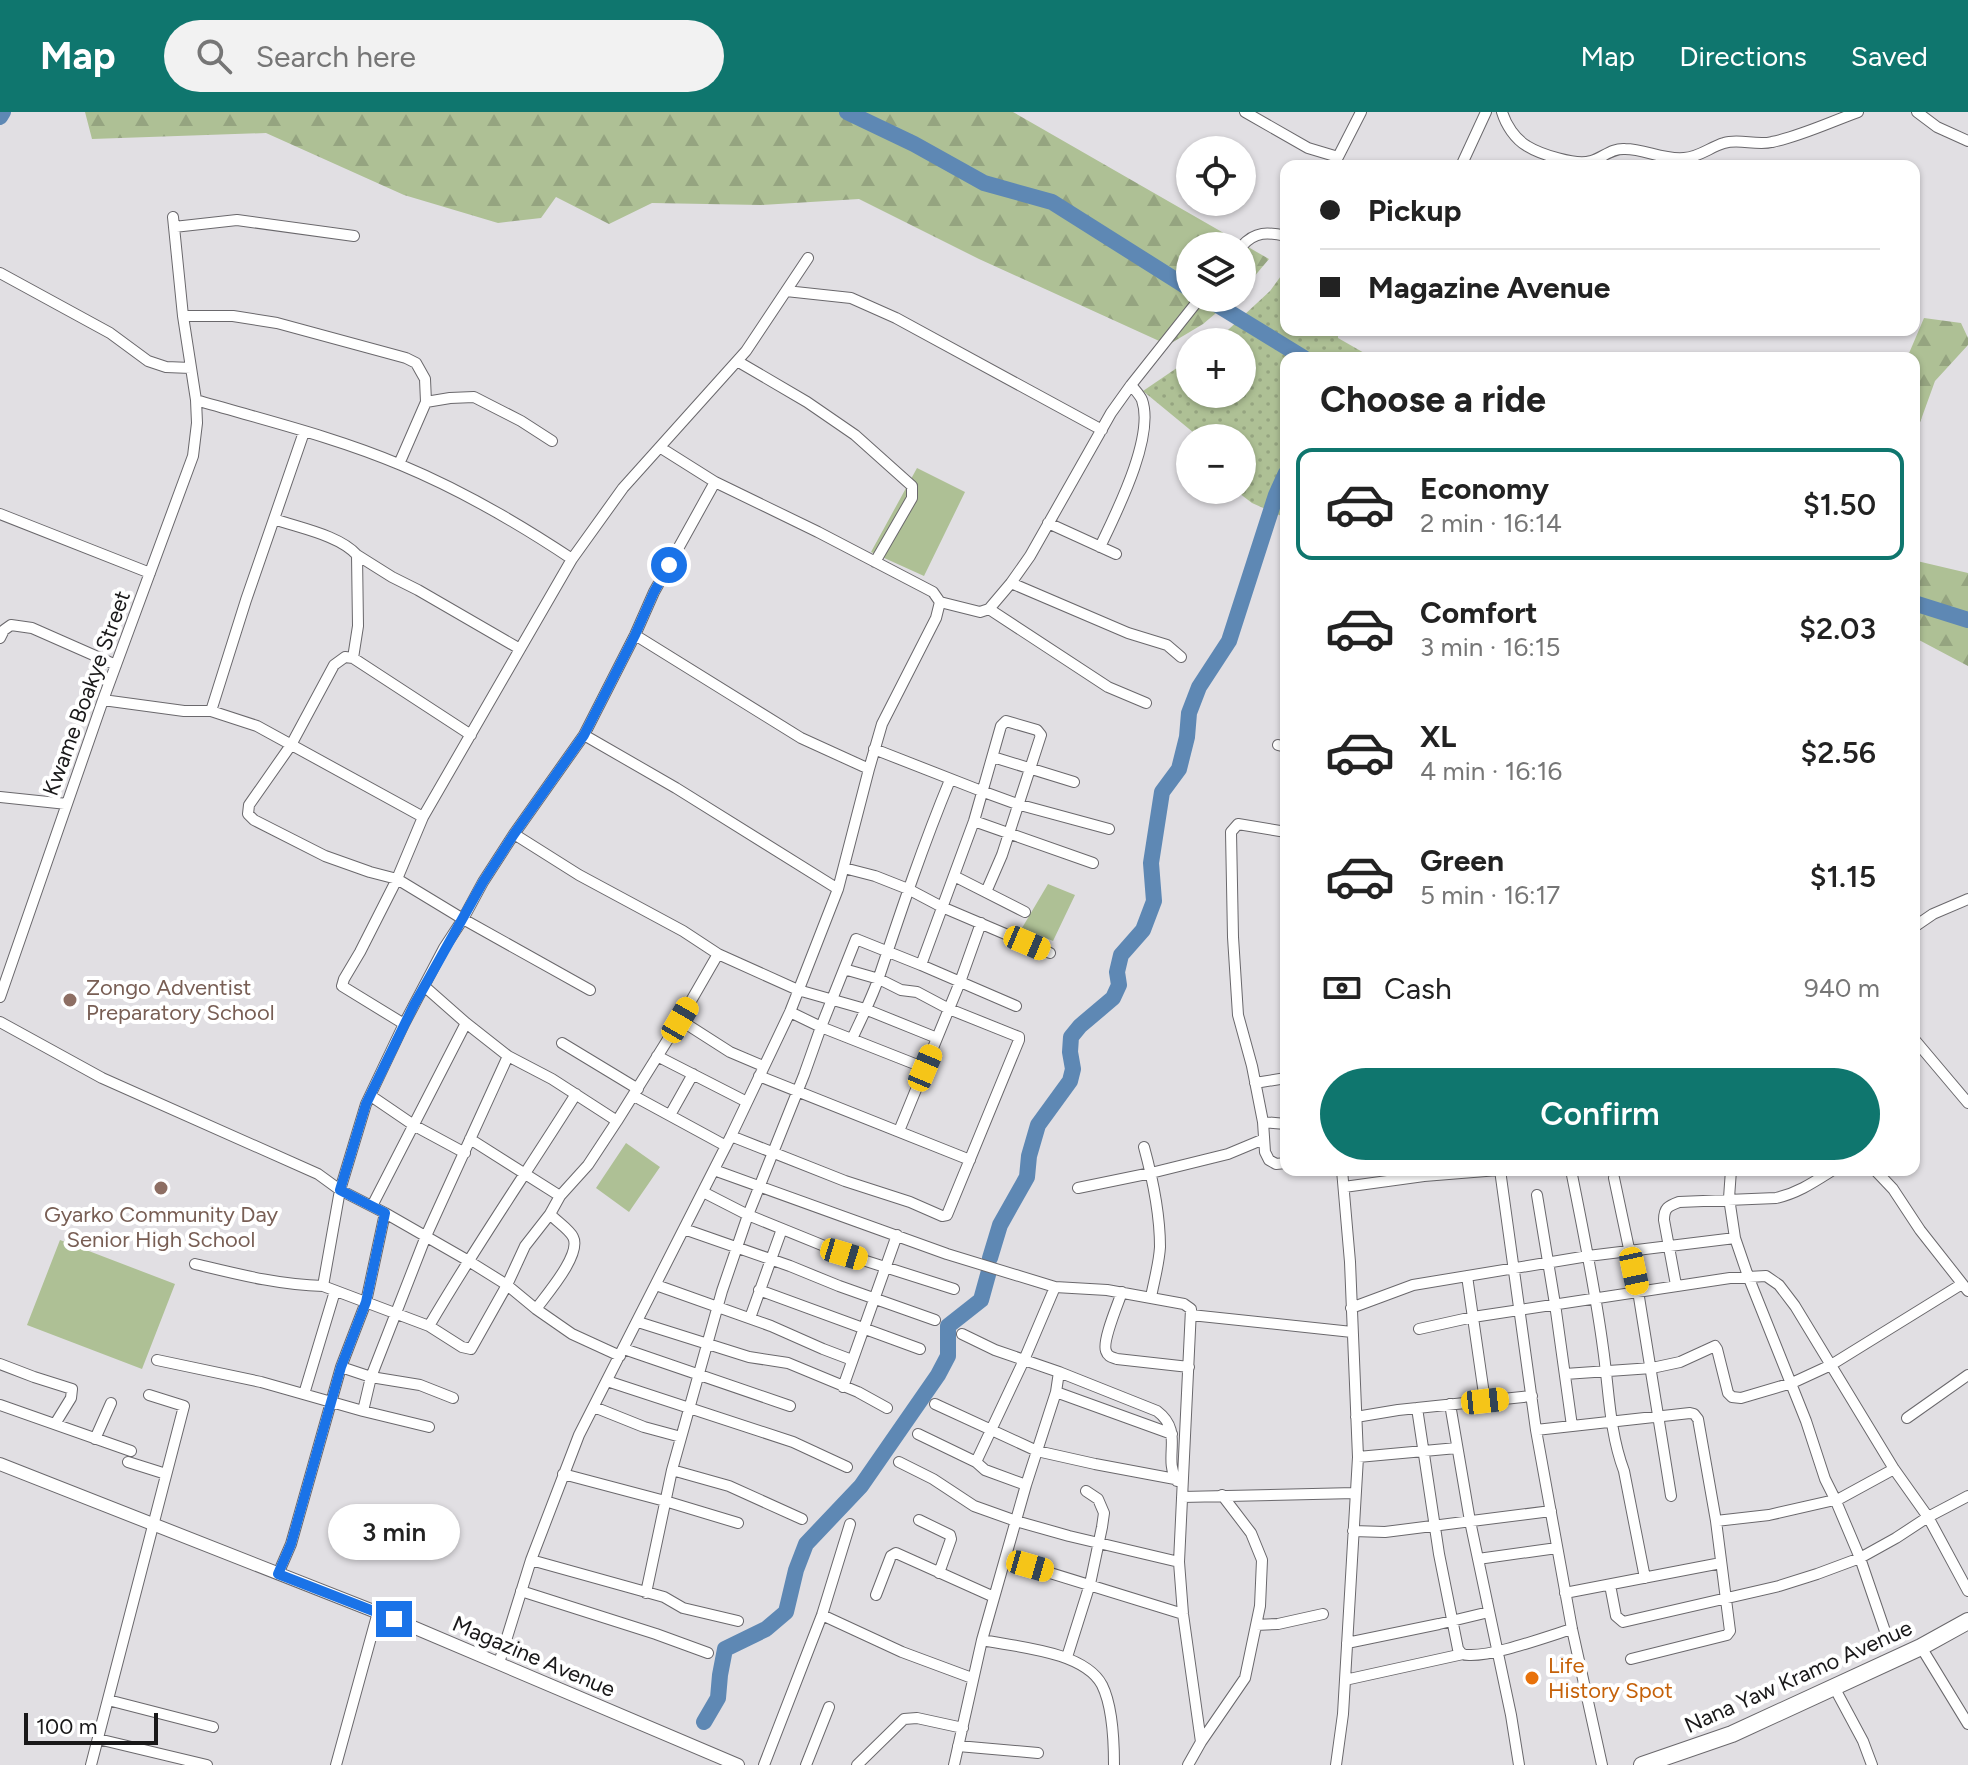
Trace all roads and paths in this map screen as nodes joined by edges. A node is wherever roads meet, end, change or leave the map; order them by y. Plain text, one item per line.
1 (1245, 112) edge
2 (1361, 112) edge
3 (1486, 112) edge
4 (1502, 112) edge
5 (1858, 112) edge
6 (1917, 112) edge
7 (1842, 115) edge
8 (1968, 139) edge
9 (1333, 160) edge
10 (1338, 160) edge
11 (1464, 160) edge
12 (1562, 160) edge
13 (1593, 160) edge
14 (1256, 235) edge
15 (1280, 235) edge
16 (354, 236) dead end
17 (808, 258) dead end
18 (0, 273) edge
19 (786, 291) junction
20 (1189, 312) edge
21 (183, 316) junction
22 (737, 361) junction
23 (191, 368) junction
24 (1131, 385) junction
25 (196, 400) junction
26 (426, 402) junction
27 (1102, 430) junction
28 (304, 432) junction
29 (552, 441) dead end
30 (661, 448) junction
31 (399, 464) junction
32 (715, 482) junction
33 (0, 514) edge
34 (274, 519) junction
35 (1048, 523) junction
36 (1100, 547) junction
37 (1116, 554) dead end
38 (357, 555) junction
39 (572, 559) junction
40 (875, 562) junction
41 (150, 573) junction
42 (1011, 583) junction
43 (940, 602) junction
44 (989, 609) junction
45 (635, 635) junction
46 (0, 638) edge
47 (520, 649) junction
48 (1181, 657) dead end
49 (353, 658) junction
50 (116, 665) junction
51 (103, 700) junction
52 (1146, 703) dead end
53 (211, 711) junction
54 (471, 735) junction
55 (584, 735) junction
56 (291, 745) junction
57 (874, 749) junction
58 (993, 757) junction
59 (1030, 767) junction
60 (869, 769) junction
61 (950, 780) junction
62 (1074, 782) dead end
63 (984, 792) junction
64 (0, 797) edge
65 (67, 804) junction
66 (1017, 804) junction
67 (423, 817) junction
68 (974, 821) junction
69 (1109, 829) dead end
70 (1280, 831) edge
71 (1008, 832) junction
72 (514, 834) junction
73 (1093, 863) dead end
74 (844, 868) junction
75 (954, 876) junction
76 (397, 879) junction
77 (838, 889) junction
78 (908, 889) junction
79 (986, 892) junction
80 (1968, 899) edge
81 (942, 907) junction
82 (1025, 912) dead end
83 (463, 919) junction
84 (981, 923) junction
85 (1920, 923) edge
86 (887, 951) junction
87 (1050, 953) dead end
88 (718, 954) junction
89 (921, 965) junction
90 (844, 969) junction
91 (879, 979) junction
92 (960, 982) junction
93 (424, 986) junction
94 (590, 990) dead end
95 (798, 990) junction
96 (0, 997) edge
97 (831, 999) junction
98 (1016, 1006) dead end
99 (865, 1009) junction
100 (949, 1009) junction
101 (790, 1012) junction
102 (680, 1020) junction
103 (0, 1022) edge
104 (466, 1023) junction
105 (404, 1024) junction
106 (821, 1027) junction
107 (937, 1038) junction
108 (852, 1039) junction
109 (562, 1043) dead end
110 (1920, 1046) edge
111 (508, 1056) junction
112 (657, 1056) junction
113 (925, 1068) junction
114 (761, 1071) junction
115 (693, 1074) junction
116 (1280, 1079) edge
117 (1255, 1083) junction
118 (797, 1090) junction
119 (636, 1092) junction
120 (576, 1094) junction
121 (371, 1096) junction
122 (747, 1102) junction
123 (1968, 1103) edge
124 (670, 1115) junction
125 (617, 1121) junction
126 (1263, 1122) junction
127 (1280, 1123) edge
128 (414, 1124) junction
129 (899, 1131) junction
130 (470, 1139) junction
131 (1264, 1139) junction
132 (729, 1141) junction
133 (1144, 1147) dead end
134 (772, 1152) junction
135 (465, 1153) junction
136 (970, 1160) junction
137 (1280, 1164) edge
138 (714, 1170) junction
139 (1151, 1173) junction
140 (526, 1174) junction
141 (1343, 1176) edge
142 (1424, 1176) edge
143 (1500, 1176) edge
144 (1572, 1176) edge
145 (1731, 1176) edge
146 (1824, 1176) edge
147 (1881, 1176) edge
148 (1614, 1178) dead end
149 (760, 1187) junction
150 (1344, 1187) junction
151 (1078, 1188) dead end
152 (340, 1190) junction
153 (703, 1192) junction
154 (1537, 1195) dead end
155 (560, 1196) junction
156 (1729, 1198) junction
157 (372, 1206) junction
158 (385, 1213) junction
159 (550, 1214) junction
160 (748, 1215) junction
161 (684, 1229) junction
162 (782, 1229) junction
163 (897, 1235) junction
164 (426, 1236) junction
165 (1735, 1238) junction
166 (1669, 1246) junction
167 (736, 1248) junction
168 (1629, 1250) junction
169 (1588, 1256) junction
170 (770, 1259) junction
171 (467, 1260) junction
172 (195, 1264) dead end
173 (1548, 1264) junction
174 (885, 1267) junction
175 (1515, 1268) junction
176 (1467, 1276) junction
177 (1748, 1276) junction
178 (507, 1285) junction
179 (656, 1285) junction
180 (1676, 1285) junction
181 (323, 1286) junction
182 (1055, 1287) junction
183 (1965, 1287) edge
184 (954, 1289) dead end
185 (759, 1290) junction
186 (335, 1291) junction
187 (1638, 1291) junction
188 (1122, 1292) junction
189 (1151, 1297) junction
190 (1596, 1297) junction
191 (874, 1299) junction
192 (366, 1302) junction
193 (1555, 1304) junction
194 (718, 1307) junction
195 (1351, 1308) junction
196 (536, 1309) junction
197 (1520, 1309) junction
198 (396, 1313) junction
199 (1191, 1315) junction
200 (1473, 1317) junction
201 (750, 1318) junction
202 (935, 1320) dead end
203 (638, 1322) junction
204 (429, 1326) junction
205 (864, 1328) junction
206 (1419, 1329) dead end
207 (1352, 1332) junction
208 (962, 1334) dead end
209 (708, 1345) junction
210 (920, 1349) dead end
211 (622, 1353) junction
212 (157, 1360) dead end
213 (852, 1360) junction
214 (1024, 1360) junction
215 (0, 1364) edge
216 (1831, 1365) junction
217 (341, 1367) junction
218 (1189, 1367) junction
219 (1652, 1368) junction
220 (1606, 1370) junction
221 (1059, 1372) junction
222 (1565, 1374) junction
223 (1968, 1375) edge
224 (700, 1376) junction
225 (371, 1377) junction
226 (607, 1381) junction
227 (1792, 1383) junction
228 (843, 1387) junction
229 (1056, 1392) junction
230 (304, 1394) junction
231 (149, 1395) dead end
232 (1532, 1396) junction
233 (453, 1398) dead end
234 (332, 1401) junction
235 (1485, 1401) junction
236 (111, 1403) dead end
237 (935, 1404) dead end
238 (1450, 1404) junction
239 (0, 1405) edge
240 (790, 1406) dead end
241 (594, 1407) junction
242 (690, 1407) junction
243 (887, 1408) dead end
244 (1417, 1408) junction
245 (363, 1411) junction
246 (1356, 1417) junction
247 (1657, 1417) junction
248 (1907, 1418) dead end
249 (1611, 1421) junction
250 (55, 1424) junction
251 (1572, 1426) junction
252 (429, 1427) dead end
253 (990, 1429) junction
254 (1536, 1430) junction
255 (918, 1434) dead end
256 (1172, 1434) junction
257 (681, 1437) junction
258 (95, 1439) junction
259 (1457, 1448) junction
260 (1037, 1451) junction
261 (1423, 1451) junction
262 (1358, 1457) junction
263 (899, 1462) dead end
264 (976, 1462) junction
265 (0, 1464) edge
266 (847, 1467) dead end
267 (1894, 1469) junction
268 (672, 1470) junction
269 (166, 1474) junction
270 (563, 1474) junction
271 (1175, 1479) junction
272 (1026, 1485) junction
273 (1086, 1491) dead end
274 (1183, 1493) junction
275 (1355, 1493) junction
276 (1222, 1495) junction
277 (1671, 1496) dead end
278 (1968, 1496) edge
279 (1835, 1499) junction
280 (665, 1501) junction
281 (1551, 1511) junction
282 (1928, 1517) junction
283 (802, 1519) dead end
284 (919, 1520) dead end
285 (1016, 1521) junction
286 (1470, 1521) junction
287 (1716, 1521) junction
288 (738, 1523) dead end
289 (850, 1524) dead end
290 (154, 1526) junction
291 (1434, 1526) junction
292 (1353, 1531) junction
293 (1099, 1543) junction
294 (1557, 1548) junction
295 (1860, 1558) junction
296 (1005, 1559) junction
297 (1478, 1559) junction
298 (531, 1560) junction
299 (1179, 1562) junction
300 (1721, 1563) junction
301 (939, 1573) junction
302 (278, 1574) junction
303 (1645, 1578) junction
304 (1090, 1584) junction
305 (1610, 1585) junction
306 (521, 1591) junction
307 (1968, 1591) edge
308 (646, 1593) junction
309 (1565, 1593) junction
310 (876, 1595) dead end
311 (994, 1597) junction
312 (1725, 1599) junction
313 (378, 1612) junction
314 (1489, 1612) junction
315 (1183, 1614) junction
316 (1323, 1614) dead end
317 (822, 1615) junction
318 (738, 1621) dead end
319 (1453, 1621) junction
320 (1968, 1621) edge
321 (1256, 1625) junction
322 (1572, 1629) junction
323 (1886, 1634) dead end
324 (982, 1640) junction
325 (1347, 1643) junction
326 (1921, 1647) junction
327 (1498, 1650) junction
328 (708, 1653) dead end
329 (1463, 1654) junction
330 (1067, 1657) junction
331 (1631, 1659) dead end
332 (499, 1663) junction
333 (972, 1678) junction
334 (1345, 1680) junction
335 (1834, 1687) junction
336 (108, 1700) junction
337 (829, 1707) dead end
338 (1968, 1724) edge
339 (213, 1727) dead end
340 (963, 1728) junction
341 (98, 1739) junction
342 (1201, 1742) junction
343 (958, 1746) junction
344 (1038, 1753) dead end
345 (91, 1765) edge
346 (207, 1765) edge
347 (336, 1765) edge
348 (738, 1765) edge
349 (764, 1765) edge
350 (806, 1765) edge
351 (857, 1765) edge
352 (954, 1765) edge
353 (1114, 1765) edge
354 (1188, 1765) edge
355 (1336, 1765) edge
356 (1519, 1765) edge
357 (1602, 1765) edge
358 (1642, 1765) edge
359 (1872, 1765) edge

1 - 9 street
2 - 10 street
3 - 11 street
4 - 12 street
5 - 7 street
6 - 8 street
7 - 13 street
14 - 15 street
16 - 21 street, Kwame Boakye Street
17 - 19 street
18 - 23 street
19 - 22 street
19 - 27 street
20 - 24 street
21 - 23 street, Kwame Boakye Street
21 - 26 street
22 - 30 street
22 - 40 street
23 - 25 street, Kwame Boakye Street
24 - 27 street
24 - 36 street
25 - 28 street
25 - 41 street, Kwame Boakye Street
26 - 29 street
26 - 31 street
27 - 35 street
28 - 31 street
28 - 34 street
30 - 32 street
30 - 39 street
31 - 39 street
32 - 40 street
32 - 45 street
33 - 41 street
34 - 38 street
34 - 53 street
35 - 36 street
35 - 42 street
36 - 37 street
38 - 47 street
38 - 49 street
39 - 47 street
40 - 43 street
41 - 50 street, Kwame Boakye Street
42 - 44 street
42 - 48 street
43 - 44 street
43 - 57 street
44 - 52 street
45 - 55 street
45 - 60 street
46 - 50 street
47 - 54 street
49 - 54 street
49 - 56 street
50 - 51 street, Kwame Boakye Street
51 - 53 street
51 - 65 street, Kwame Boakye Street
53 - 56 street
54 - 67 street
55 - 72 street
55 - 77 street
56 - 67 street
56 - 76 street
57 - 60 street
57 - 61 street
58 - 59 street
58 - 59 street
58 - 63 street
59 - 62 street
59 - 66 street
60 - 74 street
61 - 63 street
61 - 78 street
63 - 66 street
63 - 68 street
64 - 65 street
65 - 96 street, Kwame Boakye Street
66 - 69 street
66 - 71 street
67 - 76 street
68 - 71 street
68 - 75 street
70 - 117 street
71 - 73 street
71 - 79 street
72 - 83 street
72 - 88 street
74 - 77 street
74 - 78 street
75 - 79 street
75 - 81 street
76 - 83 street
76 - 105 street
77 - 95 street
78 - 81 street
78 - 86 street
79 - 82 street
80 - 85 street
81 - 84 street
81 - 89 street
83 - 93 street
83 - 94 street
84 - 87 street
84 - 92 street
86 - 89 street
86 - 90 street
86 - 91 street
88 - 95 street
88 - 102 street
89 - 92 street
90 - 91 street
90 - 97 street
91 - 99 street
91 - 100 street
92 - 98 street
92 - 100 street
93 - 104 street
93 - 105 street
95 - 97 street
95 - 101 street
97 - 99 street
97 - 106 street
99 - 107 street
99 - 108 street
100 - 107 street
100 - 136 street
101 - 106 street
101 - 114 street
102 - 112 street
102 - 114 street
103 - 152 street
104 - 111 street
104 - 128 street
105 - 121 street
106 - 108 street
106 - 118 street
107 - 113 street
108 - 113 street
109 - 119 street
110 - 123 street
111 - 120 street
111 - 130 street
112 - 115 street
112 - 119 street
113 - 129 street
114 - 118 street
114 - 122 street
115 - 122 street
115 - 124 street
116 - 117 street
117 - 126 street
118 - 129 street
118 - 134 street
119 - 124 street
119 - 125 street
120 - 125 street
120 - 140 street
121 - 128 street
121 - 152 street
122 - 132 street
124 - 132 street
125 - 155 street
126 - 127 street
126 - 131 street
128 - 135 street
128 - 157 street
129 - 136 street
130 - 135 street
130 - 140 street
131 - 137 street
131 - 139 street
132 - 134 street
132 - 138 street
133 - 139 street
134 - 136 street
134 - 149 street
135 - 164 street
138 - 149 street
138 - 153 street
139 - 151 street
139 - 189 street
140 - 155 street
140 - 171 street
141 - 150 street
142 - 150 street
143 - 175 street
144 - 169 street
145 - 156 street
146 - 156 street
147 - 183 street
148 - 168 street
149 - 160 street
149 - 163 street
150 - 195 street
152 - 157 street
152 - 181 street
153 - 160 street
153 - 161 street
154 - 173 street
155 - 159 street
156 - 165 street
156 - 166 street
157 - 158 street
158 - 164 street
158 - 192 street
159 - 178 street
159 - 196 street
160 - 162 street
160 - 167 street
161 - 167 street
161 - 179 street
162 - 170 street
162 - 174 street
163 - 174 street
163 - 182 street
164 - 171 street
164 - 198 street
165 - 166 street
165 - 177 street
166 - 168 street
166 - 180 street
167 - 170 street
167 - 194 street
168 - 169 street
168 - 187 street
169 - 173 street
169 - 190 street
170 - 185 street
170 - 191 street
171 - 178 street
171 - 204 street
172 - 181 street
173 - 175 street
173 - 193 street
174 - 184 street
174 - 191 street
175 - 176 street
175 - 197 street
176 - 195 street
176 - 200 street
177 - 180 street
177 - 216 street
177 - 227 street
178 - 196 street
178 - 204 street
179 - 194 street
179 - 203 street
180 - 187 street
181 - 186 street
182 - 188 street
182 - 214 street
183 - 216 street
185 - 201 street
185 - 205 street
186 - 192 street
186 - 230 street
187 - 190 street
187 - 219 street
188 - 189 street
188 - 218 street
189 - 199 street
190 - 193 street
190 - 220 street
191 - 202 street
191 - 205 street
192 - 198 street
192 - 217 street
193 - 197 street
193 - 222 street
194 - 201 street
194 - 209 street
195 - 207 street
196 - 211 street
197 - 200 street
197 - 232 street
198 - 204 street
198 - 225 street
199 - 207 street
199 - 218 street
200 - 206 street
200 - 235 street
201 - 213 street
203 - 209 street
203 - 211 street
205 - 210 street
205 - 213 street
207 - 246 street
208 - 214 street
209 - 224 street
209 - 228 street
211 - 224 street
211 - 226 street
212 - 230 street
213 - 228 street
214 - 221 street
214 - 253 street
215 - 250 street
216 - 227 street
216 - 267 street
217 - 225 street
217 - 234 street
218 - 274 street
219 - 220 street
219 - 227 street
219 - 247 street
220 - 222 street
220 - 249 street
221 - 229 street
221 - 256 street
222 - 251 street
223 - 248 street
224 - 240 street
224 - 242 street
225 - 233 street
225 - 245 street
226 - 241 street
226 - 242 street
227 - 279 street
228 - 243 street
229 - 256 street
229 - 260 street
230 - 234 street
231 - 269 street
232 - 235 street
232 - 254 street
234 - 245 street
234 - 302 street
235 - 238 street
236 - 258 street
237 - 253 street
238 - 244 street
238 - 259 street
239 - 250 street
241 - 257 street
241 - 270 street
242 - 257 street
242 - 266 street
244 - 246 street
244 - 261 street
245 - 252 street
246 - 262 street
247 - 249 street
247 - 277 street
247 - 287 street
249 - 251 street
249 - 303 street
250 - 258 street
251 - 254 street
253 - 260 street
253 - 264 street
254 - 281 street
255 - 264 street
256 - 271 street
257 - 268 street
258 - 269 street
259 - 261 street
259 - 286 street
260 - 271 street
260 - 272 street
261 - 262 street
261 - 291 street
262 - 275 street
263 - 285 street
264 - 272 street
265 - 290 street, Magazine Avenue
267 - 279 street
267 - 282 street
268 - 280 street
268 - 283 street
269 - 290 street
270 - 280 street
270 - 298 street
271 - 274 street
272 - 285 street
273 - 293 street
274 - 276 street
274 - 299 street
275 - 276 street
275 - 292 street
276 - 321 street
278 - 282 street
279 - 287 street
279 - 295 street
280 - 288 street
280 - 308 street
281 - 286 street
281 - 294 street
282 - 295 street
282 - 307 street
284 - 301 street
285 - 293 street
285 - 296 street
286 - 291 street
286 - 297 street
287 - 300 street
289 - 317 street
290 - 302 street, Magazine Avenue
290 - 336 street
291 - 292 street
291 - 319 street
292 - 325 street
293 - 299 street
293 - 304 street
294 - 297 street
294 - 309 street
295 - 312 street
295 - 323 street
296 - 304 street
296 - 311 street
297 - 314 street
298 - 306 street
298 - 308 street
299 - 315 street
300 - 303 street
300 - 312 street
301 - 310 street
301 - 311 street
302 - 313 street, Magazine Avenue
303 - 305 street
304 - 315 street
304 - 330 street
305 - 309 street
305 - 312 street
306 - 328 street
306 - 332 street
308 - 318 street
309 - 322 street
311 - 324 street
312 - 331 street
313 - 332 street, Magazine Avenue
313 - 347 street
314 - 319 street
314 - 327 street
315 - 342 street
316 - 321 street
317 - 333 street
317 - 349 street
319 - 325 street
319 - 329 street
320 - 326 main road, Nana Yaw Kramo Avenue
321 - 342 street
322 - 327 street
322 - 357 street
324 - 330 street
324 - 333 street
325 - 334 street
326 - 335 main road, Nana Yaw Kramo Avenue
326 - 338 street
327 - 329 street
327 - 356 street
329 - 334 street
330 - 353 street
332 - 348 street, Magazine Avenue
333 - 340 street
334 - 355 street
335 - 358 main road, Nana Yaw Kramo Avenue
335 - 359 street
336 - 339 street
336 - 341 street
337 - 350 street
340 - 343 street
340 - 351 street
341 - 345 street
341 - 346 street
342 - 354 street
343 - 344 street
343 - 352 street

